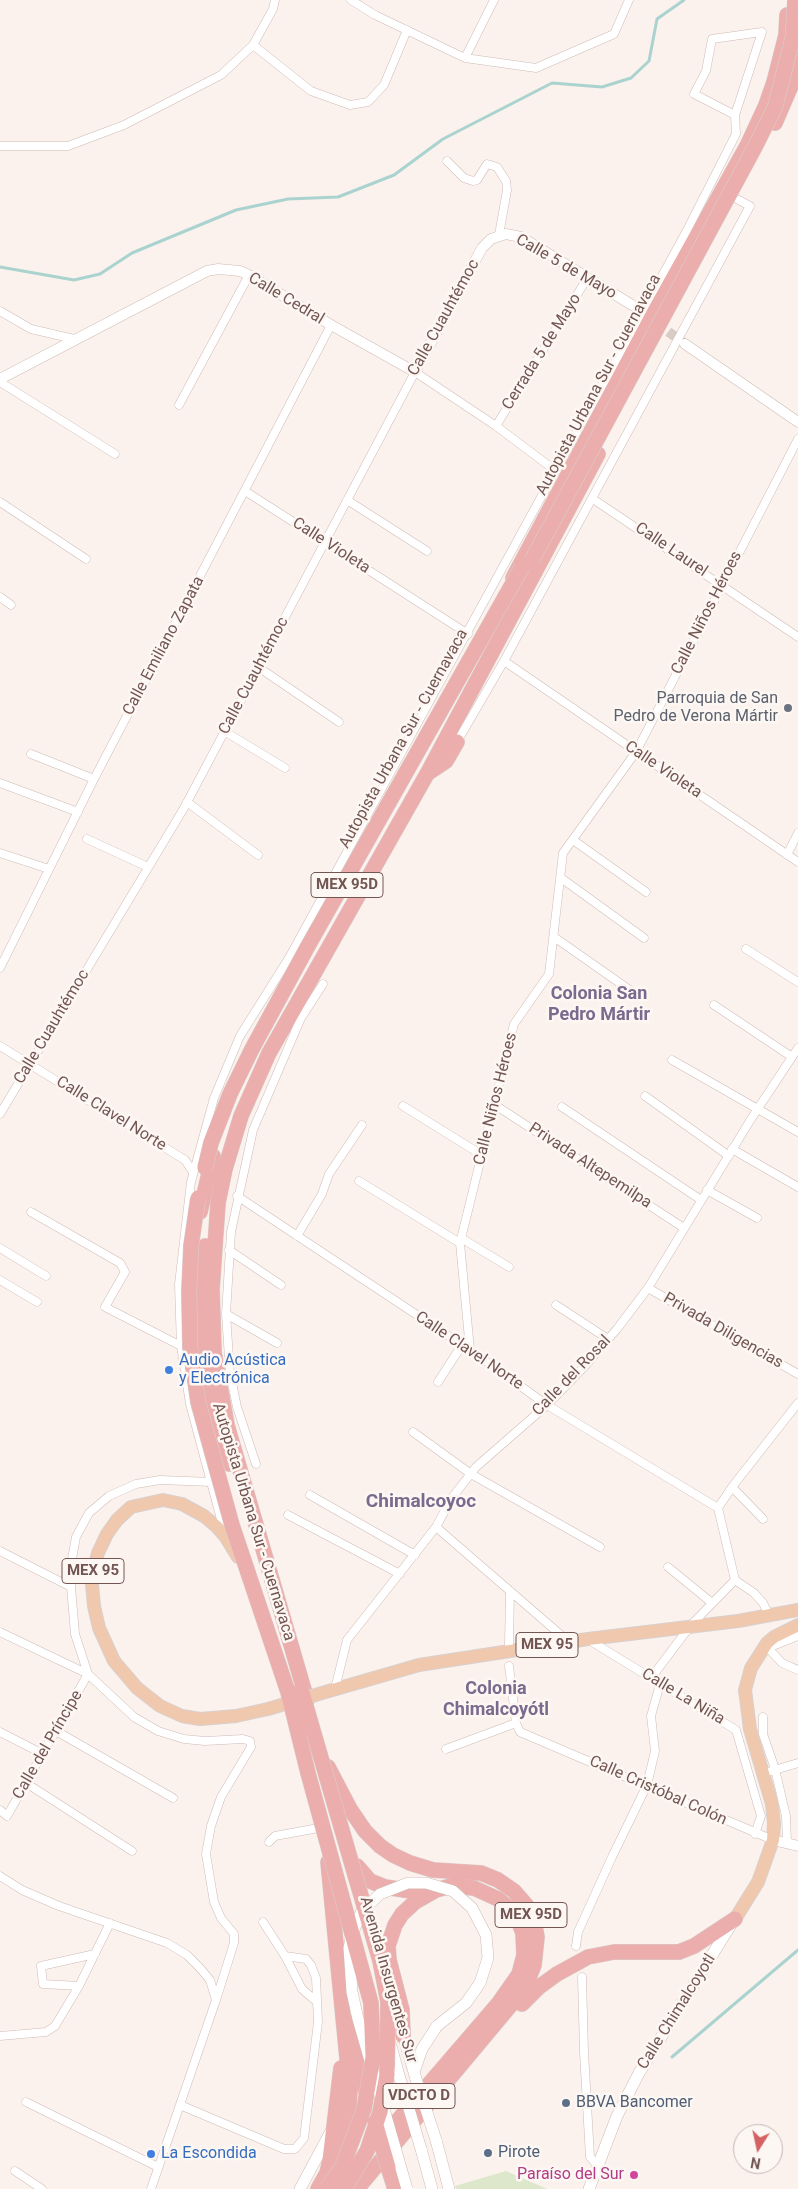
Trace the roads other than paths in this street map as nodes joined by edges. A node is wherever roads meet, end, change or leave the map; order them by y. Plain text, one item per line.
1 (274, 0) edge
2 (351, 0) edge
3 (494, 0) edge
4 (629, 0) edge
5 (789, 0) edge
6 (795, 0) edge
7 (407, 30) junction
8 (253, 45) junction
9 (465, 58) junction
10 (798, 59) edge
11 (735, 115) junction
12 (0, 146) edge
13 (447, 161) dead end
14 (735, 198) junction
15 (499, 235) junction
16 (249, 275) junction
17 (588, 277) junction
18 (632, 305) tunnel mouth
19 (0, 311) edge
20 (331, 325) junction
21 (74, 339) junction
22 (685, 344) tunnel mouth
23 (415, 372) junction
24 (0, 380) edge
25 (179, 405) dead end
26 (798, 422) edge
27 (496, 426) junction
28 (798, 439) edge
29 (115, 454) dead end
30 (556, 471) junction
31 (245, 491) junction
32 (592, 498) junction
33 (347, 500) junction
34 (0, 502) edge
35 (324, 542) junction
36 (426, 551) dead end
37 (86, 559) dead end
38 (721, 584) junction
39 (0, 597) edge
40 (11, 605) dead end
41 (468, 634) junction
42 (798, 637) edge
43 (504, 662) junction
44 (258, 667) junction
45 (339, 722) dead end
46 (224, 731) junction
47 (457, 742) joint
48 (636, 752) junction
49 (31, 754) dead end
50 (285, 768) dead end
51 (426, 774) junction
52 (94, 779) junction
53 (0, 783) edge
54 (187, 802) junction
55 (78, 812) junction
56 (798, 833) edge
57 (87, 839) dead end
58 (573, 840) junction
59 (0, 853) edge
60 (258, 855) dead end
61 (787, 855) junction
62 (798, 862) edge
63 (148, 867) junction
64 (50, 869) junction
65 (560, 878) junction
66 (646, 892) dead end
67 (554, 936) junction
68 (644, 938) dead end
69 (746, 949) dead end
70 (295, 961) junction
71 (1, 965) edge
72 (798, 982) edge
73 (323, 984) dead end
74 (634, 993) dead end
75 (714, 1005) dead end
76 (0, 1046) edge
77 (798, 1048) edge
78 (792, 1058) junction
79 (672, 1060) dead end
80 (29, 1063) junction
81 (645, 1096) dead end
82 (495, 1105) junction
83 (403, 1106) dead end
84 (562, 1107) dead end
85 (758, 1109) junction
86 (0, 1114) edge
87 (362, 1125) dead end
88 (798, 1132) edge
89 (730, 1153) junction
90 (482, 1155) junction
91 (193, 1172) junction
92 (358, 1181) dead end
93 (798, 1187) edge
94 (707, 1190) junction
95 (237, 1196) junction
96 (701, 1200) junction
97 (31, 1212) dead end
98 (757, 1218) dead end
99 (684, 1228) junction
100 (297, 1236) junction
101 (461, 1240) junction
102 (0, 1248) edge
103 (229, 1250) junction
104 (508, 1267) dead end
105 (46, 1276) dead end
106 (0, 1280) edge
107 (281, 1285) dead end
108 (648, 1288) junction
109 (38, 1302) dead end
110 (556, 1305) dead end
111 (226, 1314) junction
112 (608, 1339) junction
113 (277, 1343) dead end
114 (462, 1345) junction
115 (181, 1346) junction
116 (470, 1350) junction
117 (798, 1374) edge
118 (438, 1382) dead end
119 (798, 1403) edge
120 (547, 1404) junction
121 (413, 1432) dead end
122 (256, 1464) dead end
123 (471, 1474) junction
124 (212, 1482) junction
125 (732, 1487) junction
126 (310, 1495) dead end
127 (718, 1508) junction
128 (288, 1515) dead end
129 (762, 1519) dead end
130 (436, 1527) junction
131 (225, 1536) junction
132 (600, 1547) dead end
133 (0, 1550) edge
134 (415, 1555) junction
135 (668, 1567) dead end
136 (400, 1574) junction
137 (735, 1580) junction
138 (70, 1588) junction
139 (510, 1591) junction
140 (712, 1603) junction
141 (798, 1610) edge
142 (264, 1615) junction
143 (769, 1615) junction
144 (691, 1625) junction
145 (798, 1626) edge
146 (0, 1632) edge
147 (798, 1636) edge
148 (588, 1639) junction
149 (569, 1642) junction
150 (509, 1644) dead end
151 (766, 1647) junction
152 (509, 1666) dead end
153 (798, 1670) edge
154 (88, 1674) junction
155 (651, 1678) junction
156 (660, 1684) junction
157 (332, 1690) junction
158 (763, 1717) dead end
159 (516, 1723) junction
160 (56, 1731) junction
161 (0, 1732) edge
162 (446, 1749) dead end
163 (43, 1754) junction
164 (798, 1763) edge
165 (329, 1771) junction
166 (769, 1771) junction
167 (26, 1783) junction
168 (647, 1785) junction
169 (173, 1798) dead end
170 (0, 1810) edge
171 (324, 1827) junction
172 (755, 1834) junction
173 (773, 1840) junction
174 (268, 1842) dead end
175 (787, 1843) junction
176 (798, 1846) edge
177 (132, 1851) dead end
178 (356, 1866) junction
179 (0, 1876) edge
180 (436, 1890) junction
181 (735, 1919) junction
182 (263, 1922) dead end
183 (110, 1923) junction
184 (576, 1946) dead end
185 (95, 1954) junction
186 (285, 1956) junction
187 (582, 1976) dead end
188 (79, 1986) junction
189 (216, 2000) junction
190 (317, 2002) junction
191 (343, 2010) junction
192 (501, 2020) junction
193 (0, 2036) edge
194 (403, 2036) junction
195 (344, 2047) junction
196 (415, 2076) junction
197 (26, 2102) dead end
198 (180, 2105) junction
199 (334, 2125) junction
200 (598, 2166) junction
201 (158, 2167) junction
202 (15, 2171) dead end
203 (42, 2189) edge
204 (151, 2189) edge
205 (300, 2189) edge
206 (318, 2189) edge
207 (328, 2189) edge
208 (343, 2189) edge
209 (357, 2189) edge
210 (395, 2189) edge
211 (407, 2189) edge
212 (432, 2189) edge
213 (449, 2189) edge
214 (589, 2189) edge

1 - 8 street
2 - 7 street
3 - 9 street
4 - 9 street
5 - 70 highway, MEX 95D
5 - 207 highway, Autopista Urbana Sur - Cuernavaca, bridge
6 - 208 highway, Autopista Urbana Sur - Cuernavaca, bridge
7 - 8 street
7 - 9 street
8 - 12 street
10 - 14 highway, MEX 95D
11 - 11 street
11 - 30 street
13 - 15 street
14 - 32 street
14 - 51 highway, MEX 95D
15 - 17 street, Calle 5 de Mayo
15 - 23 street, Calle Cuauhtémoc
16 - 20 street, Calle Cedral
16 - 21 street, Calle Cedral
16 - 25 street
17 - 18 street, Calle 5 de Mayo
17 - 27 street, Cerrada 5 de Mayo
19 - 21 street
20 - 23 street, Calle Cedral
20 - 31 street, Calle Emiliano Zapata
21 - 24 street, Calle Cedral
22 - 26 street
23 - 27 street, Calle Cedral
23 - 33 street, Calle Cuauhtémoc
24 - 29 street
27 - 30 street, Calle Cedral
28 - 38 street, Calle Niños Héroes
30 - 41 street
31 - 35 street, Calle Violeta
31 - 52 street, Calle Emiliano Zapata
32 - 38 street, Calle Laurel
32 - 43 street
33 - 35 street, Calle Cuauhtémoc
33 - 36 street
34 - 37 street
35 - 41 street, Calle Violeta
35 - 44 street, Calle Cuauhtémoc
38 - 42 street, Calle Laurel
38 - 48 street, Calle Niños Héroes
39 - 40 street
41 - 70 street
43 - 47 street
43 - 48 street, Calle Violeta
44 - 45 street
44 - 46 street, Calle Cuauhtémoc
46 - 50 street
46 - 54 street, Calle Cuauhtémoc
47 - 51 highway
48 - 58 street, Calle Niños Héroes
48 - 61 street, Calle Violeta
49 - 52 street
51 - 165 highway, MEX 95D
52 - 55 street, Calle Emiliano Zapata
53 - 55 street
54 - 60 street
54 - 63 street, Calle Cuauhtémoc
55 - 64 street, Calle Emiliano Zapata
56 - 61 street
57 - 63 street
58 - 65 street, Calle Niños Héroes
58 - 66 street
59 - 64 street
61 - 62 street, Calle Violeta
63 - 80 street, Calle Cuauhtémoc
64 - 71 street, Calle Emiliano Zapata
65 - 67 street, Calle Niños Héroes
65 - 68 street
67 - 74 street
67 - 82 street, Calle Niños Héroes
69 - 72 street
70 - 91 street
70 - 142 highway, MEX 95D
73 - 95 street
75 - 78 street
76 - 80 street, Calle Clavel Norte
77 - 78 street, Calle del Rosal
78 - 85 street, Calle del Rosal
79 - 85 street
80 - 86 street, Calle Cuauhtémoc
80 - 91 street, Calle Clavel Norte
81 - 89 street
82 - 90 street, Calle Niños Héroes
82 - 99 street, Privada Altepemilpa
83 - 90 street
84 - 96 street
85 - 88 street
85 - 89 street, Calle del Rosal
87 - 100 street
89 - 93 street
89 - 94 street, Calle del Rosal
90 - 101 street, Calle Niños Héroes
91 - 115 street
92 - 101 street
94 - 96 street, Calle del Rosal
94 - 98 street
95 - 100 street, Calle Clavel Norte
95 - 103 street
96 - 99 street, Calle del Rosal
97 - 115 street
99 - 108 street, Calle del Rosal
100 - 114 street, Calle Clavel Norte
101 - 104 street
101 - 116 street, Calle Niños Héroes
102 - 105 street
103 - 107 street
103 - 111 street
106 - 109 street
108 - 112 street, Calle del Rosal
108 - 117 street, Privada Diligencias
110 - 112 street
111 - 113 street
111 - 122 street
112 - 120 street, Calle del Rosal
114 - 116 street, Calle Clavel Norte
114 - 118 street
115 - 124 street
116 - 120 street, Calle Clavel Norte
119 - 125 street
120 - 123 street, Calle del Rosal
120 - 127 street, Calle Clavel Norte
121 - 123 street
123 - 130 street, Calle del Rosal
123 - 132 street
124 - 131 street
124 - 138 street
125 - 127 street
125 - 129 street
126 - 134 street
127 - 137 street
128 - 136 street
130 - 134 street, Calle del Rosal
130 - 139 street
131 - 142 main road, MEX 95
131 - 157 main road, MEX 95, bridge
133 - 138 street
134 - 136 street, Calle del Rosal
135 - 140 street
136 - 157 street, Calle del Rosal
137 - 140 street
137 - 143 street
138 - 154 street
139 - 149 street
139 - 150 street
140 - 144 street
141 - 143 main road, MEX 95
142 - 171 highway, MEX 95D
143 - 144 main road, MEX 95
143 - 151 main road
144 - 148 main road, MEX 95
144 - 155 street
145 - 151 main road
146 - 154 street
147 - 151 street
148 - 149 main road, MEX 95
148 - 155 street, Calle La Niña
149 - 157 main road, MEX 95
151 - 153 street
151 - 166 main road
152 - 159 street
154 - 160 street, Calle del Príncipe
154 - 189 street
155 - 156 street, Calle La Niña
156 - 168 street
156 - 172 street, Calle La Niña
158 - 166 street
159 - 162 street
159 - 168 street, Calle Cristóbal Colón
160 - 163 street, Calle del Príncipe
160 - 169 street
161 - 163 street
163 - 167 street, Calle del Príncipe
164 - 166 street
165 - 178 main road, Avenida Insurgentes Sur
165 - 192 highway, MEX 95D
166 - 173 main road
166 - 175 street
167 - 170 street, Calle del Príncipe
167 - 177 street
168 - 172 street, Calle Cristóbal Colón
168 - 184 street
171 - 174 street
171 - 191 highway
171 - 212 main road, Avenida Insurgentes Sur, bridge
172 - 173 street, Calle Cristóbal Colón
173 - 175 street, Calle Cristóbal Colón
173 - 181 main road
175 - 176 street, Calle Cristóbal Colón
178 - 180 highway
178 - 194 main road, Avenida Insurgentes Sur
179 - 183 street
180 - 194 highway
180 - 208 highway, VDCTO D
181 - 192 highway
181 - 200 main road, Calle Chimalcoyotl
182 - 186 street
183 - 185 street
183 - 189 street
185 - 188 street
185 - 188 street
186 - 190 street
186 - 190 street
187 - 200 street
188 - 193 street
189 - 198 street
190 - 198 street
191 - 195 highway
191 - 210 highway, bridge
192 - 209 highway, VDCTO D
194 - 196 main road, Avenida Insurgentes Sur
195 - 199 highway
195 - 207 highway
196 - 211 main road, bridge
196 - 213 main road, Avenida Insurgentes Sur, bridge
197 - 201 street
198 - 201 street
199 - 205 main road
199 - 206 highway
200 - 214 main road, Calle Chimalcoyotl
201 - 204 street
202 - 203 street

